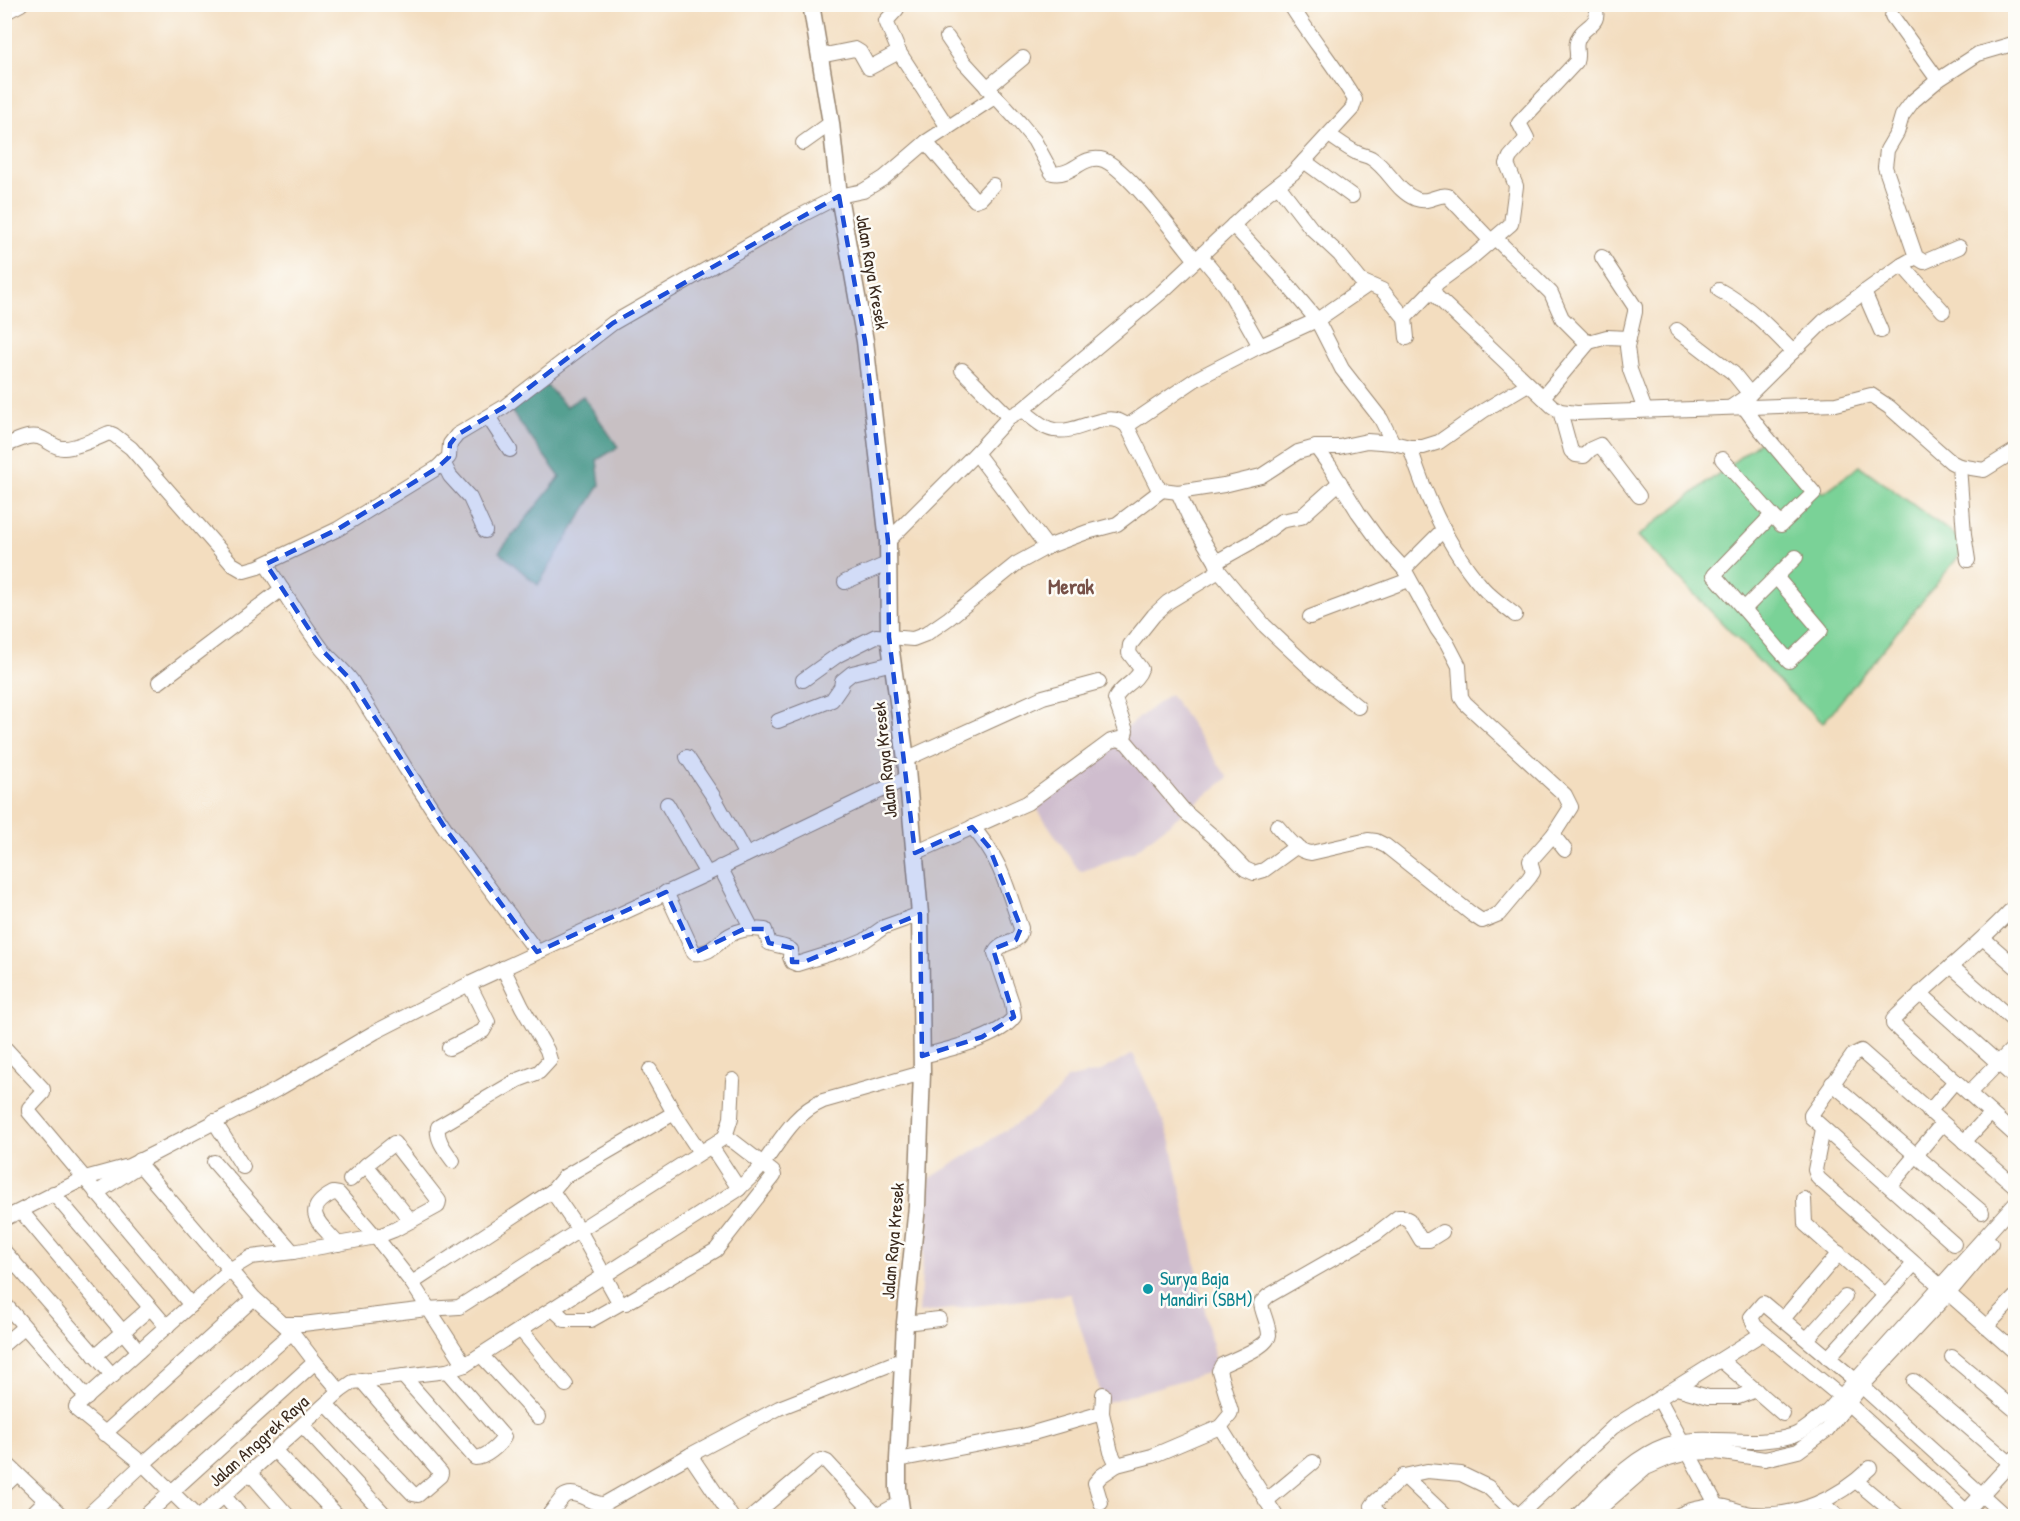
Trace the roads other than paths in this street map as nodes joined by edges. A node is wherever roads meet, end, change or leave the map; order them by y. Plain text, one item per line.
1 (21, 4) edge
2 (812, 4) edge
3 (1290, 4) edge
4 (1594, 4) edge
5 (897, 9) dead end
6 (4, 13) edge
7 (1892, 16) dead end
8 (947, 37) dead end
9 (2016, 43) edge
10 (899, 52) junction
11 (820, 56) junction
12 (1023, 58) dead end
13 (1938, 80) junction
14 (991, 92) junction
15 (831, 123) junction
16 (947, 126) junction
17 (1329, 135) junction
18 (926, 141) junction
19 (803, 143) dead end
20 (1304, 161) junction
21 (993, 185) dead end
22 (1278, 185) junction
23 (839, 196) junction
24 (1352, 196) dead end
25 (1233, 225) junction
26 (1493, 239) junction
27 (1959, 247) dead end
28 (1602, 257) dead end
29 (1916, 257) junction
30 (1198, 258) junction
31 (1902, 265) junction
32 (1368, 285) junction
33 (1433, 289) junction
34 (1719, 290) dead end
35 (1864, 292) junction
36 (1943, 311) dead end
37 (1405, 318) junction
38 (1317, 320) junction
39 (1677, 330) dead end
40 (1881, 331) dead end
41 (1407, 338) dead end
42 (1629, 338) junction
43 (1589, 342) junction
44 (1260, 346) junction
45 (1793, 352) junction
46 (962, 370) dead end
47 (1528, 384) junction
48 (1750, 394) junction
49 (1543, 397) junction
50 (1737, 407) junction
51 (1022, 410) junction
52 (1645, 410) junction
53 (1560, 411) junction
54 (1009, 417) junction
55 (489, 418) junction
56 (1127, 426) junction
57 (1393, 443) junction
58 (4, 446) edge
59 (1316, 447) junction
60 (1410, 447) junction
61 (510, 450) dead end
62 (2016, 450) edge
63 (976, 453) junction
64 (1722, 459) dead end
65 (443, 462) junction
66 (1959, 466) junction
67 (1340, 482) junction
68 (1162, 490) junction
69 (1178, 492) junction
70 (1639, 496) dead end
71 (1772, 515) junction
72 (1444, 529) junction
73 (485, 531) dead end
74 (888, 541) junction
75 (1047, 547) junction
76 (1796, 557) dead end
77 (1968, 560) dead end
78 (889, 563) junction
79 (266, 564) junction
80 (1218, 566) junction
81 (1406, 575) junction
82 (1776, 577) junction
83 (845, 582) dead end
84 (282, 589) junction
85 (1744, 609) junction
86 (1515, 615) dead end
87 (1310, 616) dead end
88 (889, 637) junction
89 (893, 663) junction
90 (803, 680) dead end
91 (159, 682) dead end
92 (1099, 682) dead end
93 (1358, 707) dead end
94 (778, 721) dead end
95 (1123, 741) junction
96 (687, 757) dead end
97 (906, 759) junction
98 (907, 778) junction
99 (666, 804) dead end
100 (1277, 826) dead end
101 (972, 827) junction
102 (1553, 835) junction
103 (1297, 846) junction
104 (1565, 850) dead end
105 (915, 853) junction
106 (746, 855) junction
107 (713, 870) junction
108 (666, 892) junction
109 (2016, 910) edge
110 (920, 914) junction
111 (752, 929) junction
112 (1984, 939) junction
113 (537, 952) junction
114 (1951, 966) junction
115 (2016, 967) edge
116 (503, 968) junction
117 (469, 984) junction
118 (1920, 993) junction
119 (2016, 1023) edge
120 (2016, 1045) edge
121 (4, 1047) edge
122 (449, 1048) dead end
123 (1998, 1063) junction
124 (922, 1064) junction
125 (650, 1070) dead end
126 (2016, 1079) edge
127 (733, 1080) dead end
128 (1955, 1081) junction
129 (1832, 1083) junction
130 (1969, 1093) junction
131 (1929, 1112) junction
132 (674, 1113) junction
133 (1991, 1113) junction
134 (214, 1121) junction
135 (1942, 1124) junction
136 (1823, 1129) junction
137 (2016, 1136) edge
138 (724, 1137) junction
139 (1964, 1142) junction
140 (706, 1149) junction
141 (1915, 1154) junction
142 (453, 1161) dead end
143 (214, 1162) dead end
144 (140, 1163) junction
145 (762, 1164) junction
146 (366, 1165) junction
147 (243, 1167) dead end
148 (85, 1178) junction
149 (350, 1180) dead end
150 (1890, 1186) junction
151 (2016, 1187) edge
152 (739, 1189) junction
153 (552, 1191) junction
154 (53, 1193) junction
155 (96, 1193) junction
156 (1804, 1198) dead end
157 (2016, 1202) edge
158 (21, 1211) junction
159 (1982, 1212) dead end
160 (2016, 1214) edge
161 (4, 1219) edge
162 (411, 1221) junction
163 (579, 1230) junction
164 (1442, 1232) dead end
165 (278, 1236) junction
166 (376, 1237) junction
167 (338, 1244) junction
168 (1954, 1244) dead end
169 (4, 1251) edge
170 (293, 1252) junction
171 (1839, 1253) junction
172 (251, 1257) junction
173 (1914, 1264) junction
174 (231, 1269) junction
175 (604, 1275) junction
176 (412, 1283) junction
177 (1944, 1290) junction
178 (1886, 1295) junction
179 (1845, 1297) dead end
180 (2015, 1297) edge
181 (254, 1298) junction
182 (4, 1303) edge
183 (621, 1303) junction
184 (191, 1305) junction
185 (459, 1307) junction
186 (150, 1308) junction
187 (427, 1309) junction
188 (553, 1309) junction
189 (939, 1319) dead end
190 (1783, 1319) junction
191 (905, 1323) junction
192 (438, 1324) junction
193 (24, 1327) junction
194 (167, 1327) junction
195 (1986, 1327) junction
196 (288, 1328) junction
197 (521, 1330) junction
198 (122, 1332) junction
199 (1763, 1333) junction
200 (1807, 1339) junction
201 (4, 1344) edge
202 (139, 1351) junction
203 (2016, 1353) edge
204 (481, 1355) junction
205 (95, 1356) junction
206 (1952, 1357) dead end
207 (1828, 1358) junction
208 (904, 1359) junction
209 (1722, 1360) junction
210 (315, 1362) junction
211 (465, 1365) junction
212 (447, 1371) junction
213 (113, 1376) junction
214 (403, 1376) junction
215 (361, 1380) junction
216 (1914, 1381) dead end
217 (1858, 1383) junction
218 (566, 1385) dead end
219 (1677, 1388) junction
220 (1756, 1390) junction
221 (340, 1391) junction
222 (1103, 1394) dead end
223 (87, 1398) junction
224 (1659, 1399) junction
225 (1844, 1400) junction
226 (327, 1405) junction
227 (2016, 1411) edge
228 (1102, 1413) junction
229 (1783, 1414) dead end
230 (538, 1417) dead end
231 (303, 1426) junction
232 (1220, 1426) junction
233 (104, 1434) junction
234 (1685, 1447) junction
235 (275, 1451) junction
236 (690, 1455) junction
237 (898, 1460) junction
238 (4, 1461) edge
239 (1313, 1462) dead end
240 (2014, 1462) edge
241 (143, 1464) junction
242 (1117, 1465) junction
243 (1870, 1468) dead end
244 (250, 1473) junction
245 (17, 1474) junction
246 (1404, 1476) junction
247 (1856, 1481) junction
248 (4, 1486) edge
249 (172, 1491) junction
250 (1982, 1495) junction
251 (224, 1497) junction
252 (46, 1500) junction
253 (1266, 1501) junction
254 (1101, 1503) dead end
255 (1821, 1503) junction
256 (901, 1510) edge
257 (1721, 1511) edge
258 (1774, 1515) edge
259 (1967, 1515) edge
260 (30, 1516) edge
261 (62, 1516) edge
262 (87, 1516) edge
263 (145, 1516) edge
264 (196, 1516) edge
265 (201, 1516) edge
266 (242, 1516) edge
267 (288, 1516) edge
268 (338, 1516) edge
269 (386, 1516) edge
270 (548, 1516) edge
271 (731, 1516) edge
272 (753, 1516) edge
273 (1276, 1516) edge
274 (1381, 1516) edge
275 (1446, 1516) edge
276 (1518, 1516) edge
277 (1577, 1516) edge
278 (1591, 1516) edge
279 (1677, 1516) edge
280 (1836, 1516) edge
281 (1898, 1516) edge
282 (2005, 1516) edge

1 - 6 street
2 - 11 main road, Jalan Raya Kresek
3 - 17 street
4 - 26 street
5 - 10 street
7 - 13 street
8 - 14 street
9 - 13 street
10 - 11 street
10 - 16 street
11 - 15 main road, Jalan Raya Kresek
12 - 14 street
13 - 29 street
14 - 16 street
14 - 30 street
15 - 19 street
15 - 23 main road, Jalan Raya Kresek
16 - 18 street
17 - 20 street
17 - 26 street
18 - 21 street
18 - 23 street
20 - 22 street
20 - 24 street
22 - 25 street
22 - 32 street
23 - 55 street
23 - 74 main road, Jalan Raya Kresek
25 - 30 street
25 - 38 street
26 - 33 street
26 - 43 street
27 - 29 street
28 - 42 street
29 - 31 street
30 - 44 street
30 - 51 street
31 - 35 street
31 - 36 street
32 - 37 street
32 - 38 street
33 - 37 street
33 - 47 street
34 - 45 street
35 - 40 street
35 - 45 street
37 - 41 street
38 - 44 street
38 - 57 street
39 - 48 street
42 - 43 street
42 - 52 street
43 - 49 street
44 - 56 street
45 - 48 street
46 - 54 street
47 - 49 street
47 - 60 street
48 - 50 street
49 - 53 street
50 - 52 street
50 - 66 street
50 - 71 street
51 - 54 street
51 - 56 street
52 - 53 street
53 - 70 street
54 - 63 street
55 - 61 street
55 - 65 street
56 - 68 street
57 - 59 street
57 - 60 street
58 - 79 street
59 - 67 street
59 - 69 street
60 - 72 street
62 - 66 street
63 - 74 street
63 - 75 street
64 - 71 street
65 - 73 street
65 - 79 street
66 - 77 street
67 - 80 street
67 - 81 street
68 - 69 street
68 - 75 street
69 - 80 street
71 - 85 street
72 - 81 street
72 - 86 street
74 - 78 main road, Jalan Raya Kresek
75 - 88 street
76 - 82 street
78 - 83 street
78 - 88 main road, Jalan Raya Kresek
79 - 84 street
80 - 93 street
80 - 95 street
81 - 87 street
81 - 102 street
82 - 85 street
82 - 85 street
84 - 91 street
84 - 113 street
88 - 89 main road, Jalan Raya Kresek
88 - 90 street
89 - 94 street
89 - 97 main road, Jalan Raya Kresek
92 - 97 street
95 - 101 street
95 - 103 street
96 - 106 street
97 - 98 main road, Jalan Raya Kresek
98 - 105 main road, Jalan Raya Kresek
98 - 106 street
99 - 107 street
100 - 103 street
101 - 105 street
101 - 124 street
102 - 103 street
102 - 104 street
105 - 110 main road, Jalan Raya Kresek
106 - 107 street
107 - 108 street
107 - 111 street
108 - 111 street
108 - 113 street
109 - 112 street
110 - 111 street
110 - 124 main road, Jalan Raya Kresek
112 - 114 street
112 - 115 street
113 - 116 street
114 - 118 street
114 - 119 street
116 - 117 street
116 - 142 street
117 - 122 street
117 - 134 street
118 - 123 street
118 - 128 street
120 - 123 street
121 - 148 street
123 - 126 street
123 - 130 street
124 - 145 street
124 - 191 main road, Jalan Raya Kresek
125 - 132 street
127 - 138 street
128 - 130 street
128 - 131 street
129 - 131 street
129 - 136 street
129 - 141 street
130 - 133 street
131 - 135 street
132 - 140 street
132 - 153 street
133 - 137 street
133 - 139 street
134 - 144 street
134 - 147 street
135 - 139 street
135 - 141 street
136 - 150 street
136 - 173 street
138 - 140 street
138 - 145 street
139 - 151 street
140 - 152 street
140 - 163 street
141 - 150 street
141 - 159 street
143 - 165 street
144 - 148 street
144 - 155 street
144 - 174 street
145 - 152 street
145 - 183 street
146 - 149 street
146 - 162 street
146 - 162 street
148 - 154 street
148 - 155 street
150 - 168 street
152 - 175 street
153 - 163 street
153 - 176 street
154 - 158 street
154 - 186 street
155 - 184 street
156 - 171 street
157 - 177 street
158 - 161 street
158 - 198 street
160 - 177 street
162 - 166 street
163 - 175 street
163 - 185 street
164 - 232 street
165 - 170 street
165 - 172 street
166 - 167 street
166 - 167 street
166 - 176 street
167 - 170 street
169 - 205 street
170 - 172 street
171 - 178 street
171 - 190 street
172 - 174 street
173 - 177 street
173 - 178 street
174 - 181 street
174 - 184 street
175 - 183 street
175 - 188 street
176 - 187 street
177 - 195 street
177 - 217 street
178 - 207 street
179 - 200 street
180 - 195 street
181 - 196 street
181 - 233 street
182 - 193 street
183 - 188 street
184 - 194 street
185 - 187 street
185 - 192 street
186 - 194 street
186 - 198 street
187 - 192 street
187 - 196 street
188 - 197 street
189 - 191 street
190 - 199 street
190 - 200 street
191 - 208 main road, Jalan Raya Kresek
192 - 211 street
193 - 201 street
193 - 223 street
194 - 202 street
195 - 203 street
196 - 210 street
196 - 241 street
197 - 204 street
197 - 218 street
198 - 202 street
198 - 205 street
199 - 209 street
199 - 225 street
200 - 207 street
202 - 213 street
204 - 211 street
204 - 230 street
205 - 213 street
206 - 227 street
207 - 217 street
208 - 236 street
208 - 237 main road, Jalan Raya Kresek
209 - 219 street
209 - 220 street
210 - 221 street
210 - 249 street
211 - 212 street
212 - 214 street
212 - 214 street
213 - 223 street
214 - 215 street
215 - 221 street, Jalan Anggrek Raya
215 - 226 street
216 - 240 street
217 - 225 street
217 - 250 street
219 - 220 street
219 - 224 street
220 - 229 street
221 - 226 street, Jalan Anggrek Raya
222 - 228 street
223 - 233 street
224 - 234 street
224 - 276 street
225 - 234 street
225 - 259 street
226 - 231 street, Jalan Anggrek Raya
228 - 237 street
228 - 242 street
231 - 235 street, Jalan Anggrek Raya
231 - 269 street
232 - 242 street
232 - 253 street
233 - 241 street
234 - 257 street
234 - 277 street
234 - 278 street
235 - 244 street, Jalan Anggrek Raya
235 - 268 street
236 - 270 street
236 - 271 street
237 - 256 main road, Jalan Raya Kresek
238 - 245 street
239 - 253 street
240 - 250 street
241 - 249 street
241 - 262 street
242 - 254 street
243 - 247 street
244 - 251 street, Jalan Anggrek Raya
244 - 267 street
245 - 248 street
245 - 252 street
246 - 274 street
246 - 275 street
246 - 276 street
247 - 255 street
247 - 281 street
249 - 263 street
249 - 264 street
250 - 259 street
250 - 282 street
251 - 265 street, Jalan Anggrek Raya
251 - 266 street
252 - 260 street
252 - 261 street
253 - 273 street
255 - 258 street
255 - 280 street
256 - 272 street
257 - 258 street
257 - 279 street

